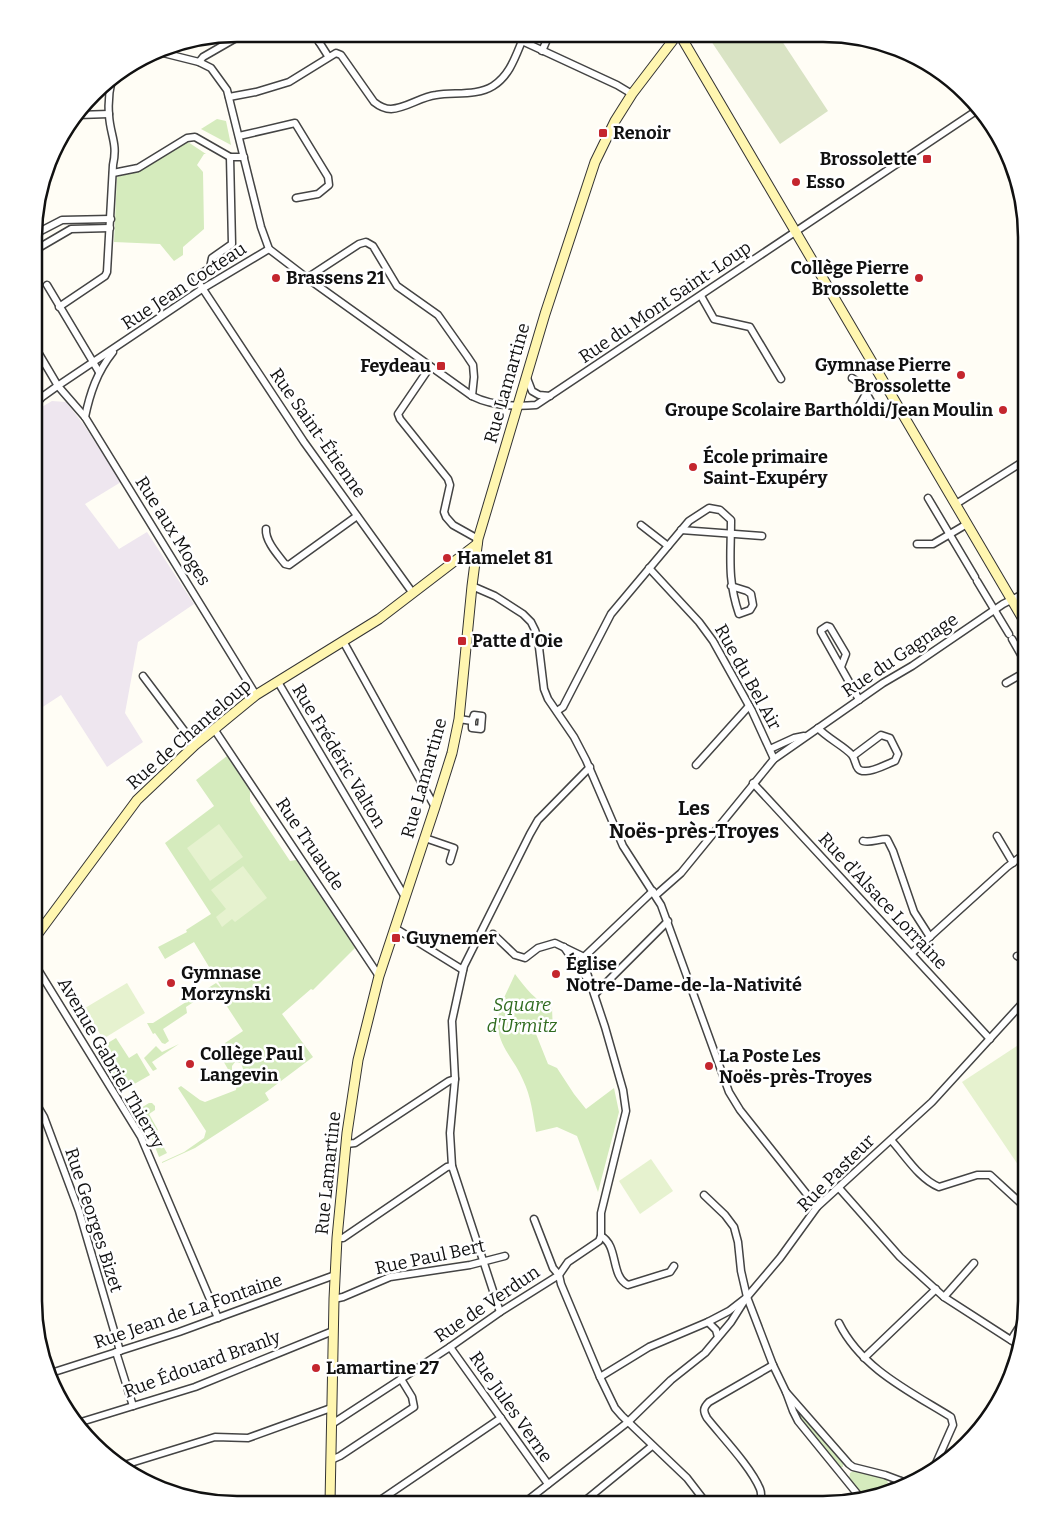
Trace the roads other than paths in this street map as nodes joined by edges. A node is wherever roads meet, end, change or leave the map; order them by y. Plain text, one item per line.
1 (319, 42) edge
2 (522, 42) edge
3 (530, 42) edge
4 (546, 42) edge
5 (673, 42) edge
6 (682, 42) edge
7 (228, 43) edge
8 (542, 50) junction
9 (170, 55) edge
10 (328, 56) junction
11 (199, 62) junction
12 (110, 90) edge
13 (632, 94) junction
14 (229, 97) junction
15 (973, 113) edge
16 (109, 114) junction
17 (86, 115) edge
18 (239, 136) junction
19 (230, 157) junction
20 (244, 157) junction
21 (113, 173) junction
22 (296, 198) dead end
23 (111, 219) junction
24 (110, 228) junction
25 (43, 230) edge
26 (796, 233) junction
27 (42, 246) edge
28 (269, 249) junction
29 (306, 278) junction
30 (47, 285) dead end
31 (202, 289) junction
32 (701, 296) junction
33 (60, 307) junction
34 (116, 348) junction
35 (42, 359) edge
36 (94, 362) junction
37 (430, 366) junction
38 (99, 372) junction
39 (526, 376) junction
40 (852, 378) dead end
41 (781, 379) dead end
42 (883, 381) junction
43 (58, 386) junction
44 (867, 392) junction
45 (472, 396) junction
46 (550, 396) junction
47 (42, 397) edge
48 (518, 407) junction
49 (858, 408) dead end
50 (878, 412) dead end
51 (85, 417) junction
52 (1018, 465) edge
53 (928, 498) dead end
54 (956, 504) junction
55 (357, 516) junction
56 (967, 524) junction
57 (641, 525) dead end
58 (266, 529) dead end
59 (681, 530) junction
60 (731, 534) junction
61 (950, 534) junction
62 (762, 536) dead end
63 (478, 542) junction
64 (917, 544) dead end
65 (668, 546) junction
66 (649, 568) junction
67 (472, 586) junction
68 (731, 586) junction
69 (412, 592) junction
70 (1018, 596) edge
71 (1011, 599) junction
72 (995, 610) junction
73 (1018, 611) edge
74 (343, 641) junction
75 (1018, 650) edge
76 (841, 667) junction
77 (143, 676) dead end
78 (1018, 676) edge
79 (278, 682) junction
80 (1006, 683) dead end
81 (256, 695) junction
82 (859, 700) junction
83 (749, 706) junction
84 (557, 711) junction
85 (459, 719) junction
86 (472, 721) dead end
87 (818, 728) junction
88 (214, 729) junction
89 (805, 736) junction
90 (195, 745) junction
91 (770, 749) junction
92 (853, 756) junction
93 (774, 759) junction
94 (696, 766) dead end
95 (590, 767) junction
96 (753, 783) junction
97 (436, 807) junction
98 (997, 836) dead end
99 (425, 838) junction
100 (862, 841) dead end
101 (1018, 858) edge
102 (450, 861) dead end
103 (1013, 862) junction
104 (655, 893) junction
105 (405, 897) junction
106 (668, 920) junction
107 (42, 928) edge
108 (395, 928) junction
109 (492, 934) dead end
110 (930, 937) junction
111 (563, 946) junction
112 (912, 953) junction
113 (584, 959) junction
114 (574, 963) junction
115 (463, 970) junction
116 (42, 976) edge
117 (379, 976) junction
118 (590, 980) junction
119 (595, 994) junction
120 (1018, 1008) edge
121 (990, 1039) junction
122 (455, 1079) junction
123 (42, 1114) edge
124 (891, 1140) junction
125 (346, 1144) junction
126 (452, 1166) junction
127 (839, 1188) junction
128 (704, 1195) dead end
129 (1018, 1201) edge
130 (817, 1207) junction
131 (534, 1220) dead end
132 (601, 1236) junction
133 (337, 1238) junction
134 (505, 1256) dead end
135 (483, 1262) junction
136 (974, 1263) dead end
137 (674, 1266) dead end
138 (335, 1275) junction
139 (559, 1275) junction
140 (936, 1289) junction
141 (747, 1297) junction
142 (944, 1297) junction
143 (334, 1299) junction
144 (500, 1312) junction
145 (218, 1318) junction
146 (708, 1322) junction
147 (839, 1323) dead end
148 (333, 1331) junction
149 (1016, 1332) edge
150 (718, 1337) junction
151 (1011, 1340) junction
152 (1014, 1342) edge
153 (450, 1347) junction
154 (118, 1352) junction
155 (864, 1358) junction
156 (773, 1365) junction
157 (56, 1371) edge
158 (600, 1377) junction
159 (401, 1379) junction
160 (786, 1392) junction
161 (133, 1406) junction
162 (332, 1408) junction
163 (500, 1418) junction
164 (84, 1421) edge
165 (628, 1422) junction
166 (332, 1424) junction
167 (652, 1446) junction
168 (938, 1458) edge
169 (331, 1460) junction
170 (130, 1463) edge
171 (849, 1464) junction
172 (841, 1474) junction
173 (899, 1480) edge
174 (548, 1484) junction
175 (856, 1493) edge
176 (330, 1496) edge
177 (386, 1496) edge
178 (533, 1496) edge
179 (591, 1496) edge
180 (701, 1496) edge
181 (761, 1496) edge

1 - 10 street
2 - 10 street
3 - 8 street
4 - 8 street
5 - 13 street, Rue Lamartine
6 - 26 street
7 - 11 street
8 - 13 street
9 - 11 street
10 - 14 street
11 - 14 street
12 - 16 street
13 - 39 street, Rue Lamartine
14 - 18 street
15 - 26 street, Rue du Mont Saint-Loup
16 - 17 street
16 - 21 street
18 - 20 street
18 - 22 street
19 - 20 street
19 - 21 street
19 - 31 street
20 - 28 street
21 - 23 street
23 - 24 street
23 - 25 street
24 - 27 street
24 - 33 street
26 - 32 street, Rue du Mont Saint-Loup
26 - 42 street
28 - 29 street
28 - 31 street, Rue Jean Cocteau
29 - 37 street
29 - 45 street
30 - 33 street
31 - 34 street, Rue Jean Cocteau
31 - 55 street, Rue Saint-Étienne
32 - 41 street
32 - 46 street, Rue du Mont Saint-Loup
33 - 36 street
34 - 36 street, Rue Jean Cocteau
34 - 38 street, Rue Jean Cocteau
35 - 43 street, Rue aux Moges
36 - 38 street
36 - 43 street, Rue Jean Cocteau
37 - 45 street
37 - 63 street
38 - 51 street, Rue Jean Cocteau
39 - 46 street
39 - 48 street, Rue Lamartine
40 - 44 street
42 - 44 street
42 - 54 street
43 - 47 street, Rue Jean Cocteau
43 - 51 street, Rue aux Moges
44 - 49 street
44 - 50 street
45 - 48 street
46 - 48 street, Rue du Mont Saint-Loup
48 - 63 street, Rue Lamartine
51 - 81 street, Rue aux Moges
52 - 54 street
53 - 61 street
54 - 56 street
55 - 58 street
55 - 69 street, Rue Saint-Étienne
56 - 61 street
56 - 71 street
57 - 65 street
59 - 60 street
59 - 60 street
59 - 65 street
60 - 62 street
60 - 68 street
61 - 64 street
61 - 72 street
63 - 67 street, Rue Lamartine
63 - 69 street, Rue de Chanteloup
65 - 66 street
66 - 83 street, Rue du Bel Air
66 - 84 street
67 - 84 street
67 - 85 street, Rue Lamartine
68 - 68 street
69 - 74 street, Rue de Chanteloup
70 - 71 street, Rue du Gagnage
71 - 72 street, Rue du Gagnage
71 - 73 street
72 - 75 street
72 - 82 street, Rue du Gagnage
74 - 79 street, Rue de Chanteloup
74 - 97 street
76 - 76 street
76 - 82 street
77 - 90 street
78 - 80 street
79 - 81 street, Rue de Chanteloup
79 - 105 street, Rue Frédéric Valton
81 - 88 street, Rue de Chanteloup
82 - 87 street, Rue du Gagnage
83 - 91 street, Rue du Bel Air
83 - 94 street
84 - 95 street
85 - 86 street
85 - 97 street, Rue Lamartine
87 - 89 street, Rue du Gagnage
87 - 92 street
88 - 90 street, Rue de Chanteloup
88 - 117 street, Rue Truaude
89 - 91 street, Rue du Gagnage
89 - 93 street, Rue du Gagnage
90 - 107 street, Rue de Chanteloup
91 - 93 street, Rue du Bel Air
92 - 92 street
93 - 96 street, Rue du Gagnage
95 - 104 street
95 - 115 street
96 - 104 street, Rue du Gagnage
96 - 112 street, Rue d'Alsace Lorraine
97 - 99 street, Rue Lamartine
98 - 103 street
99 - 102 street
99 - 105 street, Rue Lamartine
100 - 110 street
101 - 103 street
103 - 110 street
104 - 106 street
104 - 113 street, Rue du Gagnage
105 - 108 street, Rue Lamartine
106 - 119 street
106 - 130 street
108 - 115 street
108 - 117 street, Rue Lamartine
109 - 111 street
110 - 112 street
111 - 113 street
111 - 114 street
112 - 121 street, Rue d'Alsace Lorraine
113 - 114 street
113 - 118 street
114 - 118 street
115 - 122 street
116 - 145 street, Avenue Gabriel Thierry
117 - 125 street, Rue Lamartine
118 - 119 street
119 - 132 street
120 - 121 street, Rue Pasteur
121 - 124 street, Rue Pasteur
122 - 125 street
122 - 126 street
123 - 154 street, Rue Georges Bizet
124 - 127 street, Rue Pasteur
124 - 129 street
125 - 133 street, Rue Lamartine
126 - 133 street
126 - 135 street
127 - 130 street, Rue Pasteur
127 - 140 street
128 - 141 street
130 - 141 street, Rue Pasteur
131 - 139 street
132 - 137 street
132 - 139 street, Rue de Verdun
133 - 138 street, Rue Lamartine
134 - 135 street, Rue Paul Bert
135 - 143 street, Rue Paul Bert
135 - 144 street
136 - 142 street
138 - 143 street, Rue Lamartine
138 - 145 street, Rue Jean de La Fontaine
139 - 144 street, Rue de Verdun
139 - 158 street
140 - 142 street
140 - 155 street
141 - 146 street, Rue Pasteur
141 - 150 street
141 - 156 street
142 - 151 street
143 - 148 street, Rue Lamartine
144 - 153 street, Rue de Verdun
145 - 154 street, Rue Jean de La Fontaine
146 - 150 street
146 - 158 street, Rue Pasteur
147 - 155 street
148 - 161 street, Rue Édouard Branly
148 - 162 street, Rue Lamartine
149 - 151 street
150 - 165 street
151 - 152 street
153 - 159 street, Rue de Verdun
153 - 163 street, Rue Jules Verne
154 - 157 street, Rue Jean de La Fontaine
154 - 161 street, Rue Georges Bizet
155 - 168 street
156 - 160 street
156 - 181 street
158 - 165 street
159 - 166 street, Rue de Verdun
159 - 169 street
160 - 171 street
160 - 172 street
161 - 164 street, Rue Édouard Branly
162 - 166 street, Rue Lamartine
162 - 170 street
163 - 174 street, Rue Jules Verne
163 - 177 street
165 - 167 street
165 - 174 street
166 - 169 street, Rue Lamartine
167 - 179 street
167 - 180 street
169 - 176 street, Rue Lamartine
171 - 172 street
171 - 173 street
172 - 175 street
174 - 178 street

